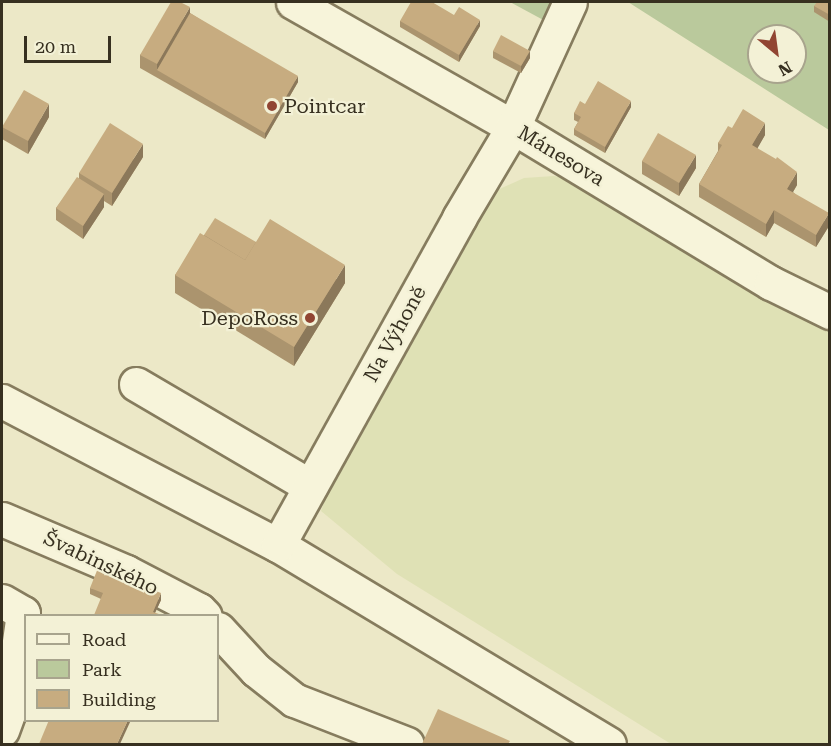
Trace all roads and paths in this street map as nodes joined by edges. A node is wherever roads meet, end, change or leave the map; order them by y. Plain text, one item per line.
1 (293, 2) edge
2 (570, 2) edge
3 (513, 127) junction
4 (830, 312) edge
5 (136, 384) dead end
6 (2, 401) edge
7 (310, 486) junction
8 (2, 519) edge
9 (278, 545) junction
10 (2, 601) edge
11 (200, 614) edge
12 (219, 631) edge
13 (2, 730) edge
14 (406, 744) edge
15 (609, 744) edge

1 - 3 street, Mánesova
2 - 3 street, Na Výhoně
3 - 4 street, Mánesova
3 - 7 street, Na Výhoně
5 - 7 street
6 - 9 street
7 - 9 street, Na Výhoně
8 - 11 street, Švabinského
9 - 15 street
10 - 13 street
12 - 14 street, Švabinského

